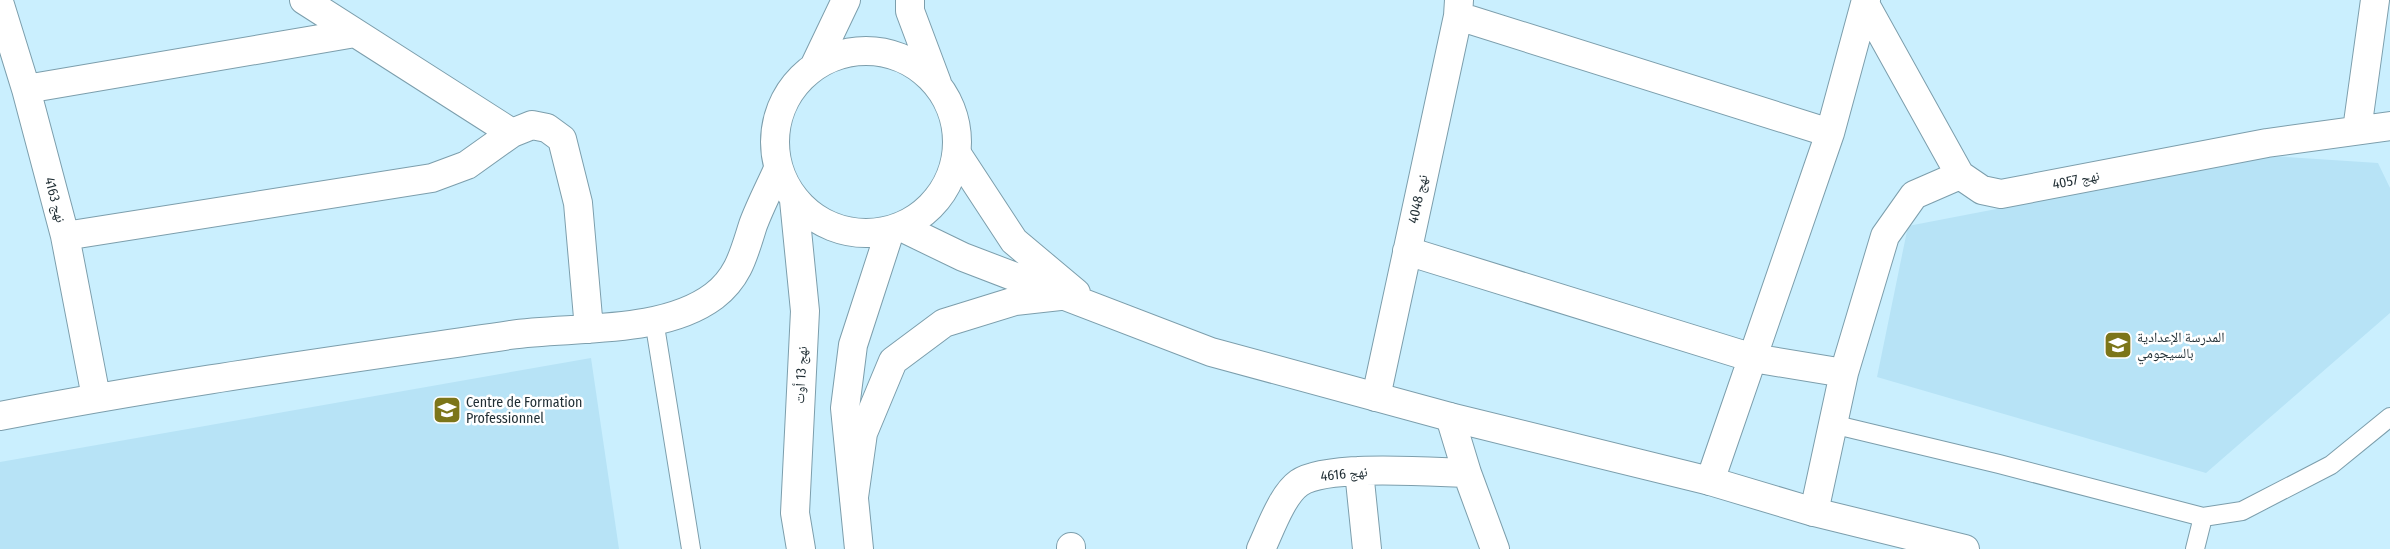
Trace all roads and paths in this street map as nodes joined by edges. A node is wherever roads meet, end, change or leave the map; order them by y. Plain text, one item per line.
1 (304, 0) edge
2 (846, 0) edge
3 (910, 0) edge
4 (2375, 0) edge
5 (1866, 2) edge
6 (0, 5) edge
7 (1458, 8) edge
8 (355, 33) junction
9 (814, 67) junction
10 (937, 84) junction
11 (26, 88) junction
12 (2390, 126) edge
13 (2357, 130) junction
14 (512, 133) junction
15 (1830, 134) junction
16 (957, 154) junction
17 (778, 169) junction
18 (1960, 175) junction
19 (794, 200) junction
20 (896, 229) junction
21 (65, 236) junction
22 (1407, 250) junction
23 (1064, 295) junction
24 (1090, 305) junction
25 (654, 320) junction
26 (589, 329) junction
27 (1753, 358) junction
28 (1844, 373) junction
29 (96, 397) junction
30 (1376, 397) junction
31 (0, 416) edge
32 (1450, 417) junction
33 (2390, 417) edge
34 (1832, 424) junction
35 (1359, 471) junction
36 (1467, 473) junction
37 (1710, 481) junction
38 (854, 497) junction
39 (1814, 512) junction
40 (2203, 517) junction
41 (691, 549) edge
42 (801, 549) edge
43 (859, 549) edge
44 (1261, 549) edge
45 (1367, 549) edge
46 (1495, 549) edge
47 (1965, 549) edge
48 (2195, 549) edge

1 - 8 main road
2 - 9 main road
3 - 10 main road
4 - 13 main road
5 - 15 main road
5 - 18 main road, نهج 4057
6 - 11 main road, نهج 4163
7 - 15 main road
7 - 22 main road, نهج 4048
8 - 11 main road
8 - 14 main road
9 - 10 main road
9 - 17 main road
10 - 16 main road
11 - 21 main road, نهج 4163
12 - 13 main road, نهج 4057
13 - 18 main road, نهج 4057
14 - 21 main road
14 - 26 main road
15 - 27 main road
16 - 20 main road
16 - 24 main road
17 - 19 main road
17 - 25 main road
18 - 28 main road
19 - 20 main road
19 - 42 main road, نهج 13 أوت
20 - 23 main road
20 - 38 main road
21 - 29 main road, نهج 4163
22 - 27 main road
22 - 30 main road, نهج 4048
23 - 24 main road
23 - 38 main road
24 - 30 main road
25 - 26 main road
25 - 41 lane
26 - 29 main road
27 - 28 main road
27 - 37 main road
28 - 34 main road
29 - 31 main road
30 - 32 main road
32 - 36 main road
32 - 37 main road
33 - 40 lane
34 - 39 main road
34 - 40 lane
35 - 36 main road, نهج 4616
35 - 44 main road, نهج 4616
35 - 45 main road
36 - 46 main road
37 - 39 main road
38 - 43 main road
39 - 47 main road
40 - 48 lane

